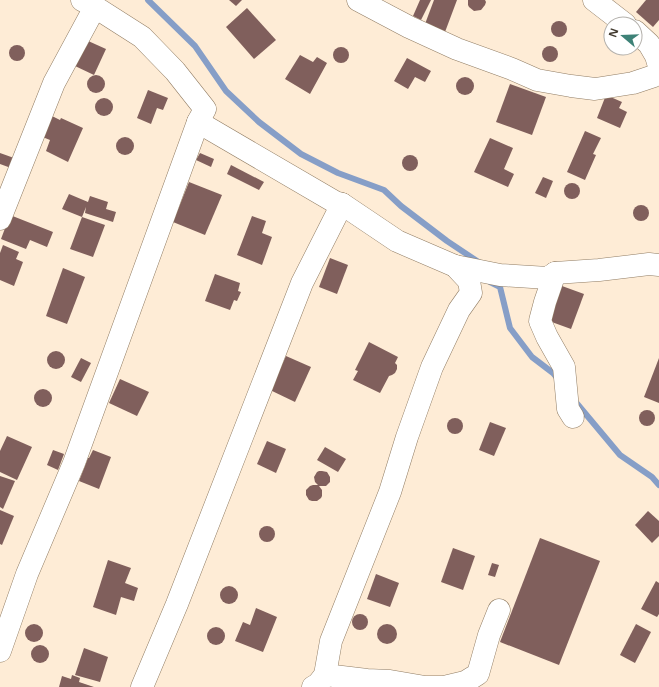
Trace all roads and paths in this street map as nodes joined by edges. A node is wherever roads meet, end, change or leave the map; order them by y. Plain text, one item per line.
1 (358, 0) edge
2 (594, 0) edge
3 (88, 4) edge
4 (615, 16) edge
5 (643, 38) edge
6 (659, 66) edge
7 (659, 73) edge
8 (198, 122) junction
9 (342, 204) junction
10 (0, 219) edge
11 (659, 265) edge
12 (455, 266) junction
13 (555, 273) junction
14 (573, 417) dead end
15 (499, 610) dead end
16 (0, 651) edge
17 (319, 681) edge
18 (148, 685) edge

1 - 7 street
2 - 4 street
3 - 8 street
3 - 10 street
5 - 6 street
8 - 9 street
8 - 16 street
9 - 12 street
9 - 18 street
11 - 13 street
12 - 13 street
12 - 17 street
13 - 14 street
15 - 17 street

